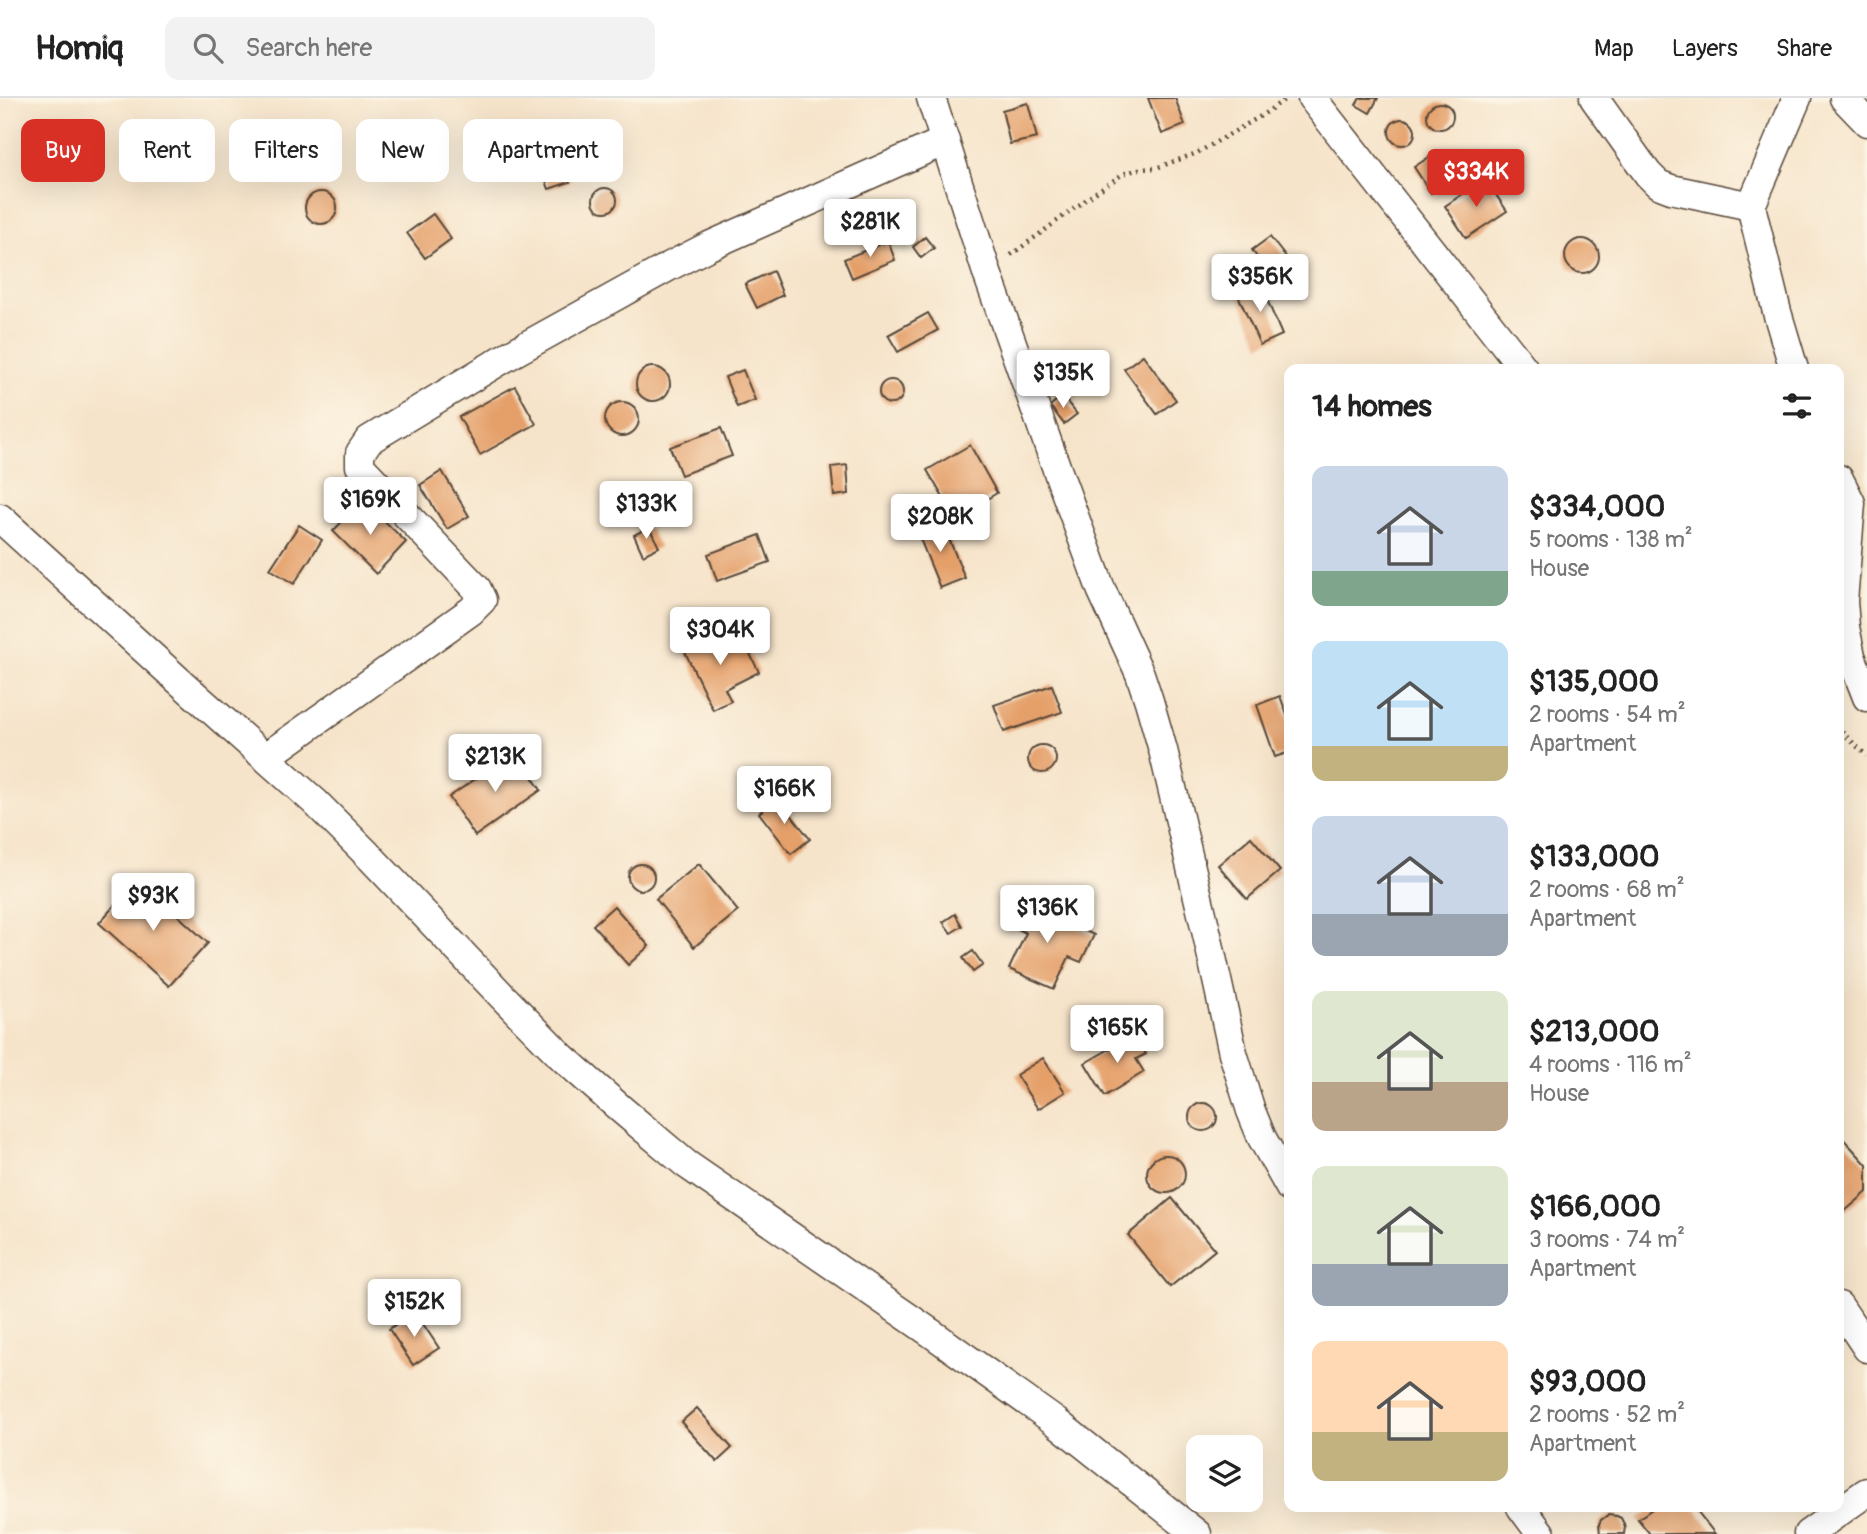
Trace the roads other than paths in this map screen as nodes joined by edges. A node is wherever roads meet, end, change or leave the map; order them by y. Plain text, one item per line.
1 (931, 98) edge
2 (1311, 98) edge
3 (1594, 98) edge
4 (1797, 98) edge
5 (1844, 98) edge
6 (1867, 122) edge
7 (944, 141) junction
8 (1751, 206) junction
9 (1520, 364) edge
10 (1793, 364) edge
11 (0, 518) edge
12 (1844, 614) edge
13 (1867, 697) edge
14 (266, 757) junction
15 (1284, 1177) edge
16 (1844, 1314) edge
17 (1867, 1348) edge
18 (1867, 1492) edge
19 (1844, 1508) edge
20 (1525, 1512) edge
21 (1839, 1512) edge
22 (1197, 1534) edge
23 (1541, 1534) edge
24 (1808, 1534) edge

1 - 7 street
2 - 9 street
3 - 8 street
4 - 8 street
5 - 6 street
7 - 14 street
7 - 15 street
8 - 10 street
11 - 14 street
12 - 13 street
14 - 22 street
16 - 17 street
18 - 19 street
20 - 23 street
21 - 24 street

